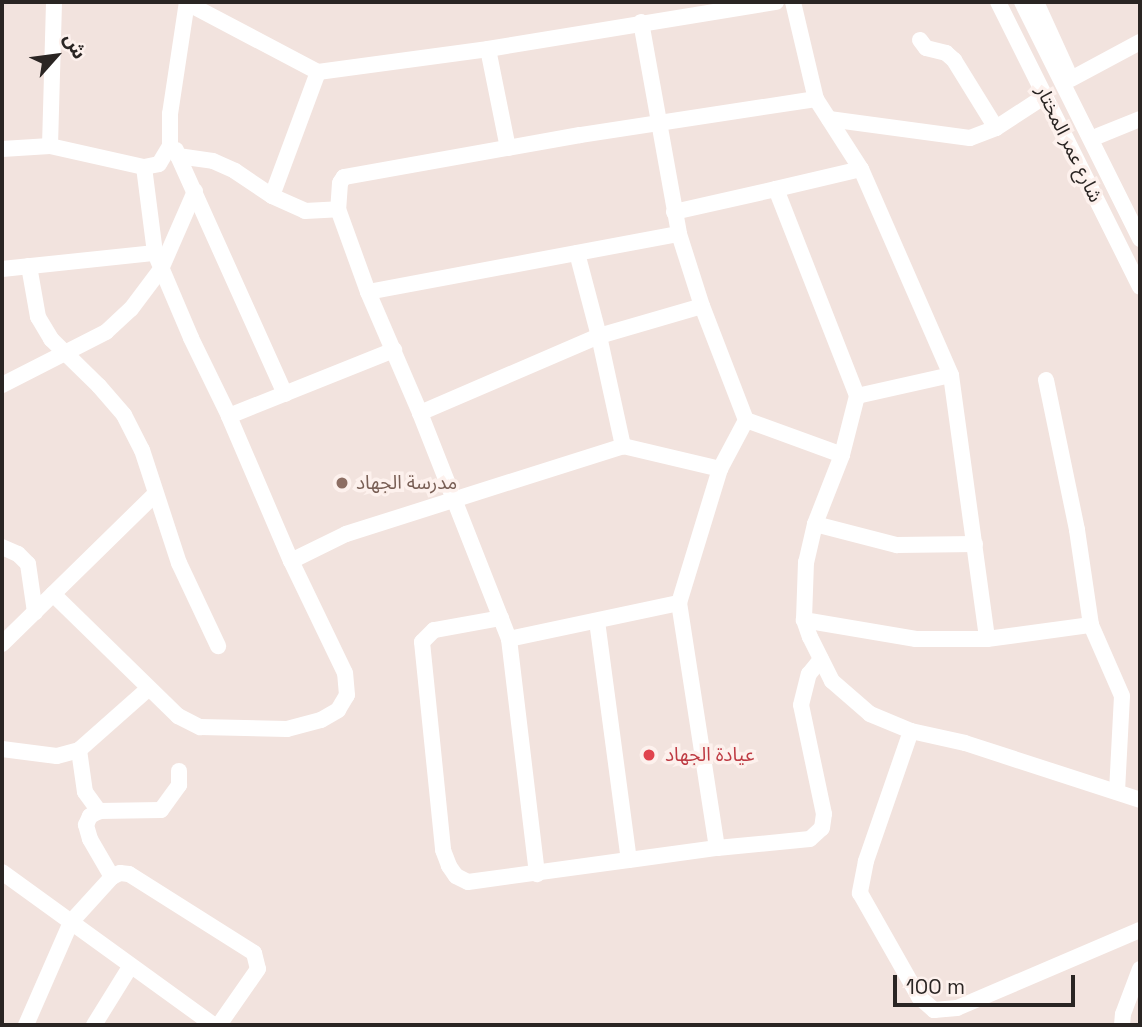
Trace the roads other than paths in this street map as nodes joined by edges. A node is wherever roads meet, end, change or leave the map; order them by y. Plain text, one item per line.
1 (54, 2) edge
2 (776, 2) edge
3 (793, 2) edge
4 (998, 2) edge
5 (1021, 2) edge
6 (1036, 2) edge
7 (187, 3) edge
8 (641, 22) junction
9 (920, 40) dead end
10 (1140, 43) edge
11 (488, 49) junction
12 (318, 72) junction
13 (1071, 79) junction
14 (1045, 96) junction
15 (816, 99) junction
16 (829, 119) junction
17 (1140, 119) edge
18 (660, 122) junction
19 (996, 128) junction
20 (1094, 137) junction
21 (170, 139) junction
22 (50, 146) junction
23 (508, 148) junction
24 (1071, 148) junction
25 (2, 149) edge
26 (178, 156) junction
27 (144, 167) junction
28 (861, 169) junction
29 (776, 189) junction
30 (195, 191) junction
31 (272, 196) junction
32 (338, 209) junction
33 (674, 212) junction
34 (1140, 221) edge
35 (679, 234) junction
36 (1140, 239) edge
37 (155, 253) junction
38 (577, 253) junction
39 (29, 266) junction
40 (2, 269) edge
41 (161, 270) junction
42 (1140, 287) edge
43 (368, 292) junction
44 (702, 306) junction
45 (599, 336) junction
46 (394, 350) junction
47 (66, 354) junction
48 (951, 375) junction
49 (1046, 380) dead end
50 (2, 385) edge
51 (285, 394) junction
52 (857, 396) junction
53 (420, 413) junction
54 (229, 416) junction
55 (746, 419) junction
56 (623, 446) junction
57 (842, 456) junction
58 (720, 469) junction
59 (154, 495) junction
60 (454, 500) junction
61 (816, 524) junction
62 (975, 544) junction
63 (2, 547) edge
64 (291, 561) junction
65 (53, 594) junction
66 (679, 603) junction
67 (35, 612) junction
68 (501, 618) junction
69 (804, 620) junction
70 (597, 621) junction
71 (1091, 625) junction
72 (509, 639) junction
73 (987, 639) junction
74 (2, 644) edge
75 (218, 646) dead end
76 (821, 659) junction
77 (148, 689) junction
78 (911, 731) junction
79 (2, 750) edge
80 (79, 750) junction
81 (179, 771) dead end
82 (1117, 792) junction
83 (1140, 800) edge
84 (99, 811) junction
85 (717, 848) junction
86 (629, 860) junction
87 (2, 872) edge
88 (537, 874) junction
89 (112, 877) junction
90 (71, 922) junction
91 (1140, 930) edge
92 (130, 967) junction
93 (1140, 969) edge
94 (26, 1025) edge
95 (93, 1025) edge
96 (213, 1025) edge
97 (219, 1025) edge
98 (1122, 1025) edge

1 - 22 street
2 - 8 street
3 - 15 street
4 - 14 street, شارع عمر المختار
5 - 20 street, شارع عمر المختار
6 - 13 street
7 - 12 street
7 - 21 street
8 - 11 street
8 - 18 street
9 - 19 street
10 - 13 street
11 - 12 street
11 - 23 street
12 - 31 street
13 - 20 street
14 - 19 street
14 - 24 street, شارع عمر المختار
15 - 16 street
15 - 18 street
16 - 19 street
16 - 28 street
17 - 20 street
18 - 23 street
18 - 33 street
20 - 24 street
20 - 34 street
20 - 36 street, شارع عمر المختار
21 - 26 street
21 - 27 street
22 - 25 street
22 - 27 street
23 - 32 street
24 - 42 street, شارع عمر المختار
26 - 30 street
26 - 31 street
27 - 37 street
28 - 29 street
28 - 48 street
29 - 33 street
29 - 52 street
30 - 41 street
30 - 51 street
31 - 32 street
32 - 43 street
33 - 35 street
35 - 38 street
35 - 44 street
37 - 39 street
37 - 41 street
38 - 43 street
38 - 45 street
39 - 40 street
39 - 47 street
41 - 47 street
41 - 54 street
43 - 46 street
44 - 45 street
44 - 55 street
45 - 53 street
45 - 56 street
46 - 51 street
46 - 53 street
47 - 50 street
47 - 59 street
48 - 52 street
48 - 62 street
49 - 71 street
51 - 54 street
52 - 57 street
53 - 60 street
54 - 64 street
55 - 57 street
55 - 58 street
56 - 58 street
56 - 60 street
57 - 61 street
58 - 66 street
59 - 65 street
59 - 75 street
60 - 64 street
60 - 68 street
61 - 62 street
61 - 69 street
62 - 73 street
63 - 67 street
64 - 77 street
65 - 67 street
65 - 77 street
66 - 70 street
66 - 85 street
67 - 74 street
68 - 72 street
68 - 88 street
69 - 73 street
69 - 76 street
70 - 72 street
70 - 86 street
71 - 73 street
71 - 82 street
72 - 88 street
76 - 78 street
76 - 85 street
77 - 80 street
78 - 82 street
78 - 91 street
79 - 80 street
80 - 84 street
81 - 84 street
82 - 83 street
84 - 89 street
85 - 86 street
86 - 88 street
87 - 90 street
89 - 90 street
89 - 97 street
90 - 92 street
90 - 94 street
92 - 95 street
92 - 96 street
93 - 98 street

